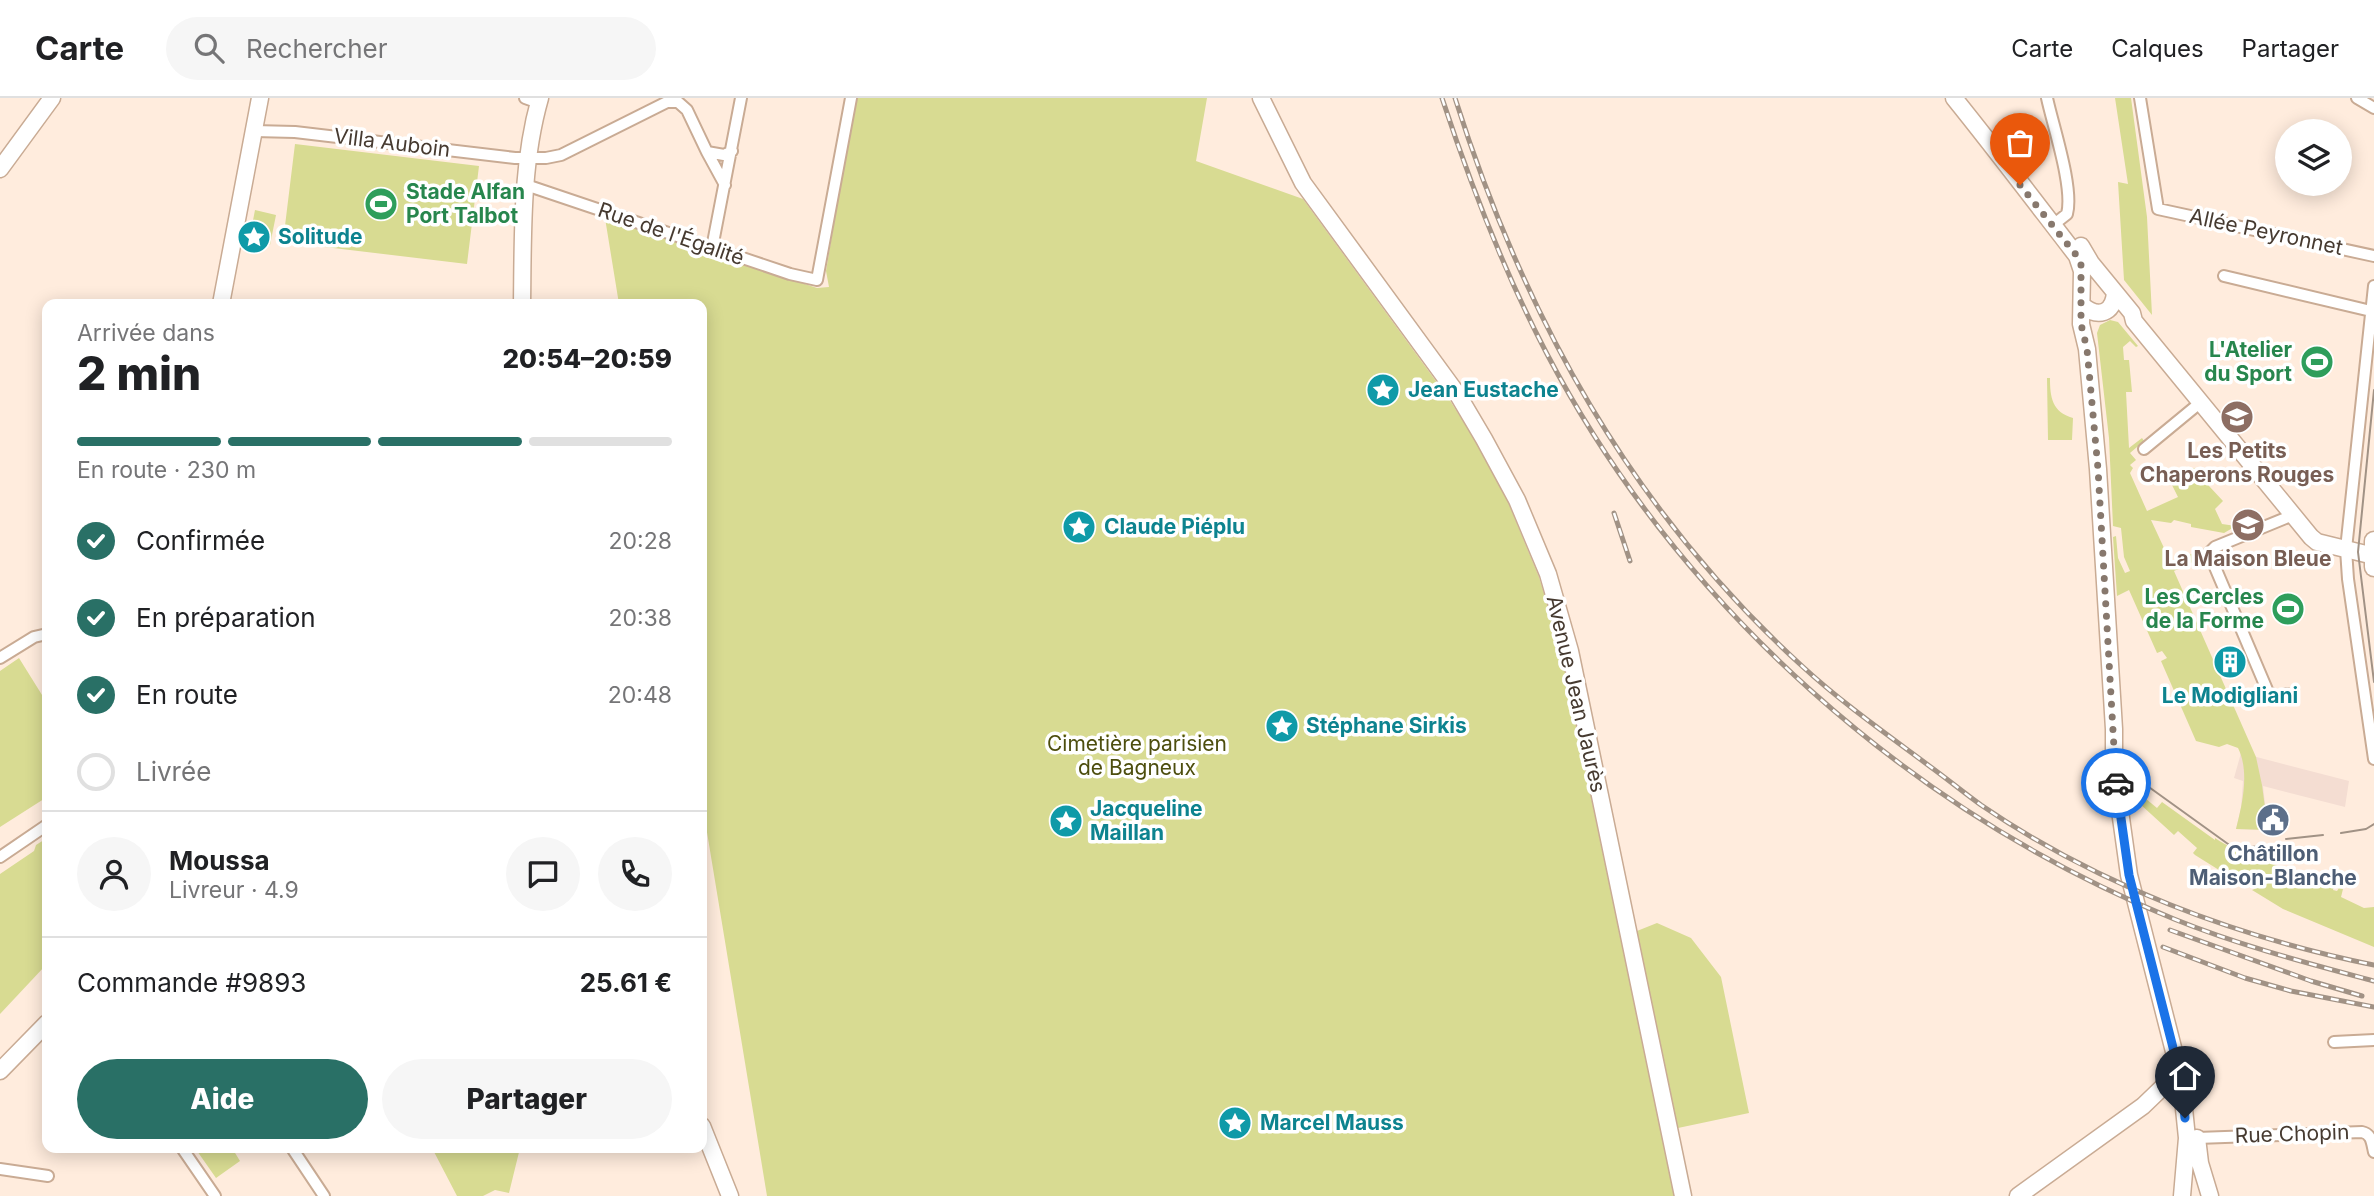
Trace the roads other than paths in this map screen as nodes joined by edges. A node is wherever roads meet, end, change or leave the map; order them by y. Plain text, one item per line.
1 (52, 98) edge
2 (260, 98) edge
3 (741, 98) edge
4 (851, 98) edge
5 (1261, 98) edge
6 (1954, 98) edge
7 (2047, 98) edge
8 (2140, 98) edge
9 (2357, 98) edge
10 (535, 100) edge
11 (2374, 108) edge
12 (253, 131) junction
13 (733, 150) junction
14 (707, 152) junction
15 (530, 156) junction
16 (0, 169) edge
17 (526, 185) junction
18 (725, 185) junction
19 (2057, 220) junction
20 (712, 248) junction
21 (2374, 256) edge
22 (2100, 274) junction
23 (2224, 276) dead end
24 (2082, 280) junction
25 (2374, 286) edge
26 (2115, 293) junction
27 (221, 299) edge
28 (522, 299) edge
29 (2082, 306) junction
30 (2371, 311) junction
31 (2102, 313) junction
32 (2134, 321) junction
33 (2087, 349) junction
34 (2201, 402) junction
35 (2144, 449) dead end
36 (2293, 515) junction
37 (2374, 541) edge
38 (2346, 549) junction
39 (2374, 556) edge
40 (2374, 567) edge
41 (42, 635) edge
42 (0, 658) edge
43 (2287, 694) dead end
44 (2374, 759) edge
45 (42, 829) edge
46 (0, 858) edge
47 (42, 1029) edge
48 (42, 1039) edge
49 (2374, 1040) edge
50 (28, 1042) junction
51 (2334, 1042) dead end
52 (2176, 1059) junction
53 (0, 1070) edge
54 (2183, 1099) junction
55 (2143, 1105) junction
56 (707, 1138) edge
57 (2197, 1138) joint
58 (185, 1153) edge
59 (295, 1153) edge
60 (706, 1153) edge
61 (2374, 1153) edge
62 (2200, 1163) junction
63 (0, 1169) edge
64 (48, 1176) dead end
65 (2182, 1195) edge
66 (215, 1196) edge
67 (324, 1196) edge
68 (722, 1196) edge
69 (730, 1196) edge
70 (1683, 1196) edge
71 (2018, 1196) edge
72 (2210, 1196) edge

1 - 16 street
2 - 12 street
3 - 13 street
4 - 20 street, Rue de l'Égalité
5 - 70 street, Avenue Jean Jaurès
6 - 19 street
7 - 19 street
8 - 21 street, Allée Peyronnet
9 - 11 street
10 - 15 street
12 - 15 street, Villa Auboin
12 - 27 street
13 - 14 street
13 - 18 street
14 - 15 street, Villa Auboin
14 - 18 street, Villa Auboin
15 - 17 street
17 - 20 street, Rue de l'Égalité
17 - 28 street
18 - 20 street
19 - 22 street
19 - 24 street
22 - 24 street
22 - 26 street
23 - 30 street
24 - 29 street
25 - 30 street
26 - 31 street
26 - 32 street
29 - 31 street
29 - 33 street
30 - 38 street
31 - 32 street
31 - 33 street
32 - 34 street
33 - 52 street
34 - 35 street
34 - 36 street
36 - 38 street
36 - 43 street
37 - 39 main road
38 - 39 street
38 - 44 street
39 - 40 main road
41 - 42 street
45 - 46 street
47 - 50 street
48 - 50 street
49 - 51 street
50 - 53 street
52 - 54 street
52 - 55 street
54 - 55 street
54 - 65 street
55 - 71 street
56 - 69 street
57 - 61 street, Rue Chopin
57 - 62 street
58 - 66 street
59 - 67 street
60 - 68 street
62 - 65 street
62 - 72 street
63 - 64 street

